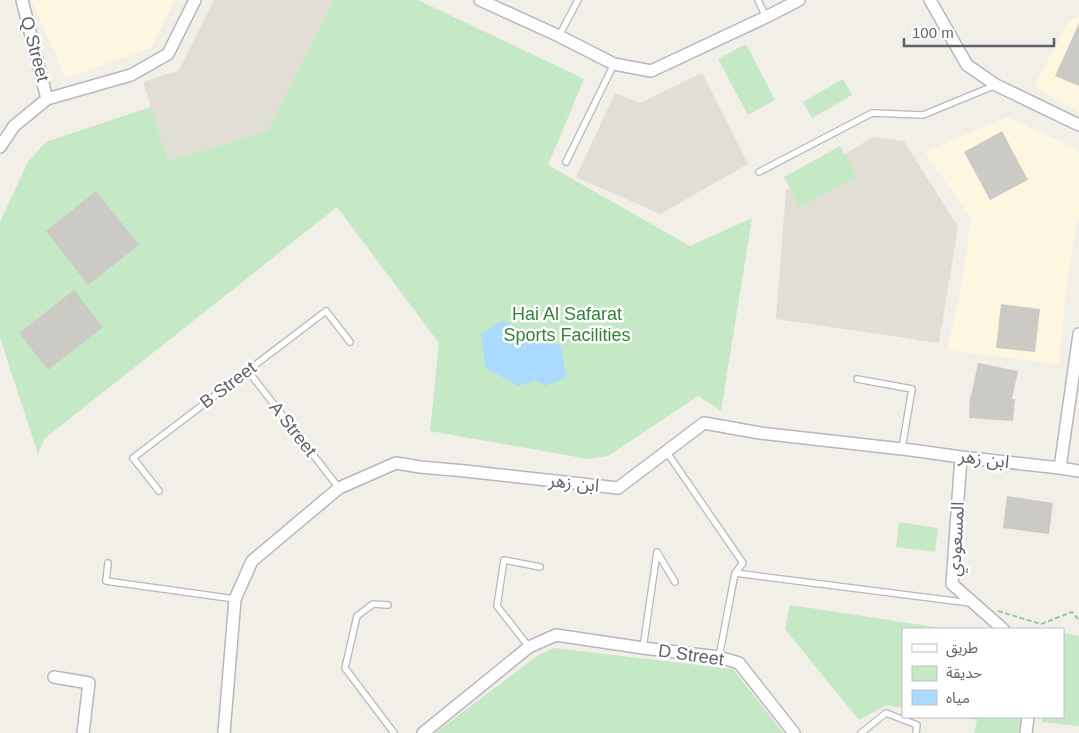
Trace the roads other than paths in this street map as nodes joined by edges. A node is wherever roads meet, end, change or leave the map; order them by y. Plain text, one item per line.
1 (22, 0) edge
2 (195, 0) edge
3 (480, 0) edge
4 (578, 0) edge
5 (758, 0) edge
6 (799, 0) edge
7 (930, 0) edge
8 (766, 17) junction
9 (559, 36) junction
10 (614, 64) junction
11 (996, 85) junction
12 (47, 99) junction
13 (1079, 125) edge
14 (0, 147) edge
15 (566, 162) dead end
16 (759, 172) dead end
17 (1079, 334) edge
18 (350, 342) dead end
19 (248, 370) junction
20 (857, 379) dead end
21 (902, 448) junction
22 (666, 451) junction
23 (962, 457) junction
24 (1060, 468) junction
25 (1079, 471) edge
26 (339, 488) junction
27 (159, 491) dead end
28 (108, 563) dead end
29 (540, 567) dead end
30 (735, 573) junction
31 (675, 582) dead end
32 (236, 599) junction
33 (974, 603) junction
34 (388, 605) dead end
35 (1002, 628) edge
36 (529, 647) junction
37 (643, 648) junction
38 (719, 658) junction
39 (54, 677) dead end
40 (1028, 718) edge
41 (83, 733) edge
42 (224, 733) edge
43 (394, 733) edge
44 (423, 733) edge
45 (794, 733) edge
46 (861, 733) edge
47 (916, 733) edge
48 (1026, 733) edge

1 - 12 street, Q Street
2 - 12 street
3 - 9 street
4 - 9 lane
5 - 8 lane
6 - 8 street
7 - 11 street
8 - 10 street
9 - 10 street
10 - 15 lane
11 - 13 street
11 - 16 lane
12 - 14 street
17 - 24 street
18 - 19 lane, B Street
19 - 26 lane, A Street
19 - 27 lane, B Street
20 - 21 lane
21 - 22 street, ابن زهر
21 - 23 street, ابن زهر
22 - 26 street, ابن زهر
22 - 30 lane
23 - 24 street, ابن زهر
23 - 33 street, المسعودي
24 - 25 street, ابن زهر
26 - 32 street, ابن زهر
28 - 32 lane
29 - 36 lane
30 - 33 lane
30 - 38 lane
31 - 37 lane, D Street
32 - 42 street, ابن زهر
33 - 35 street, المسعودي
34 - 43 lane
36 - 37 street, D Street
36 - 44 street, D Street
37 - 38 street, D Street
38 - 45 street, D Street
39 - 41 street
40 - 48 street
46 - 47 lane

